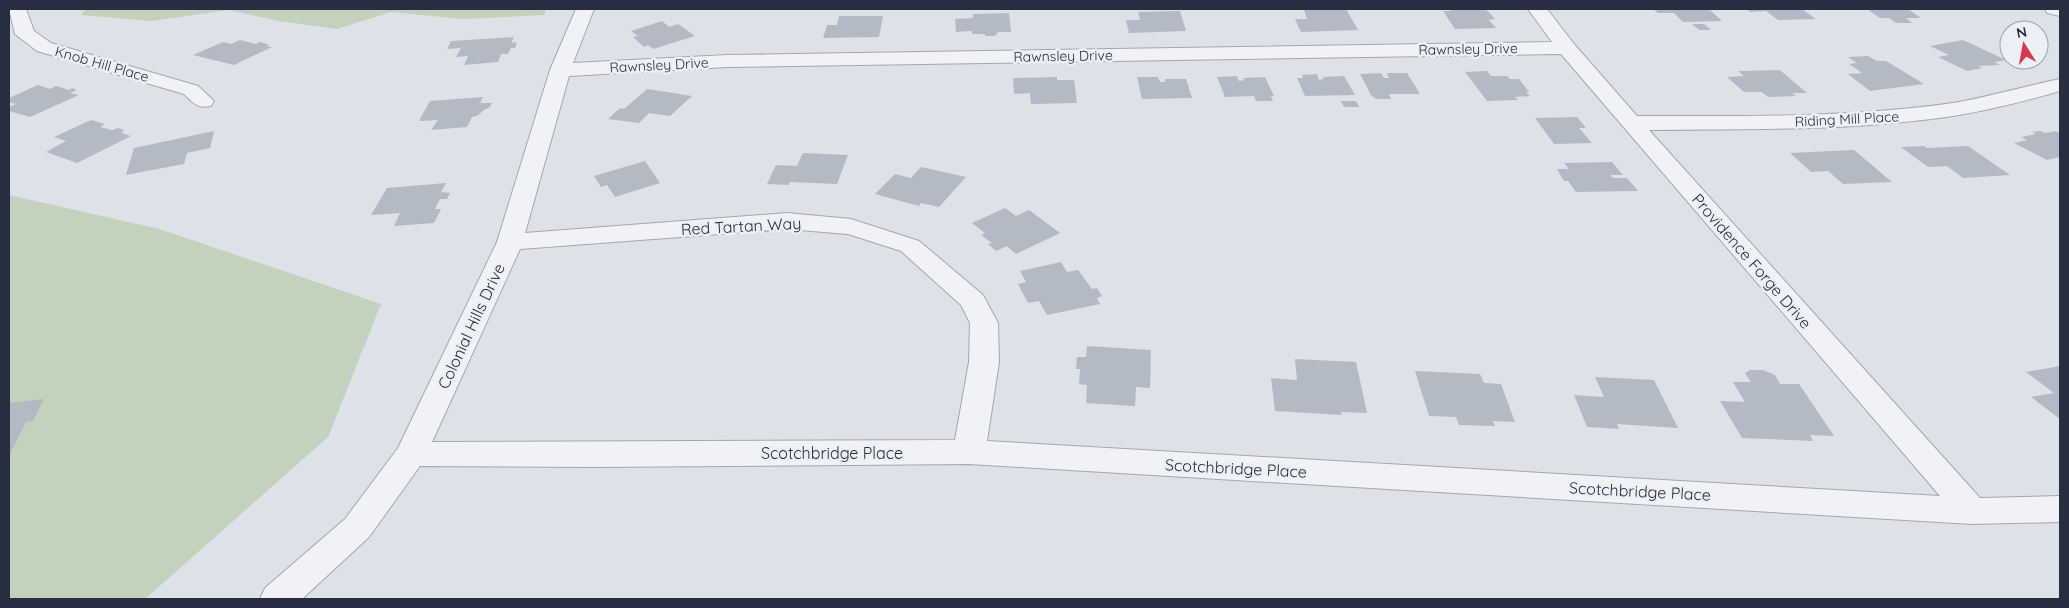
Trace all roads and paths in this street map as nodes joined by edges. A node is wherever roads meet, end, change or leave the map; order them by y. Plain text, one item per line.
1 (17, 9) edge
2 (586, 9) edge
3 (1537, 9) edge
4 (2054, 9) edge
5 (2060, 10) edge
6 (1567, 48) junction
7 (560, 70) junction
8 (2060, 85) edge
9 (203, 102) dead end
10 (1631, 123) junction
11 (510, 242) junction
12 (969, 452) junction
13 (411, 454) junction
14 (2060, 509) edge
15 (1972, 510) junction
16 (278, 599) edge

1 - 9 street, Knob Hill Place
2 - 7 street, Colonial Hills Drive
3 - 6 street, Providence Forge Drive
4 - 5 street
6 - 7 street, Rawnsley Drive
6 - 10 street, Providence Forge Drive
7 - 11 street, Colonial Hills Drive
8 - 10 street, Riding Mill Place
10 - 15 street, Providence Forge Drive
11 - 12 street, Red Tartan Way
11 - 13 street, Colonial Hills Drive
12 - 13 street, Scotchbridge Place
12 - 15 street, Scotchbridge Place
13 - 16 street, Colonial Hills Drive
14 - 15 street, Scotchbridge Place

